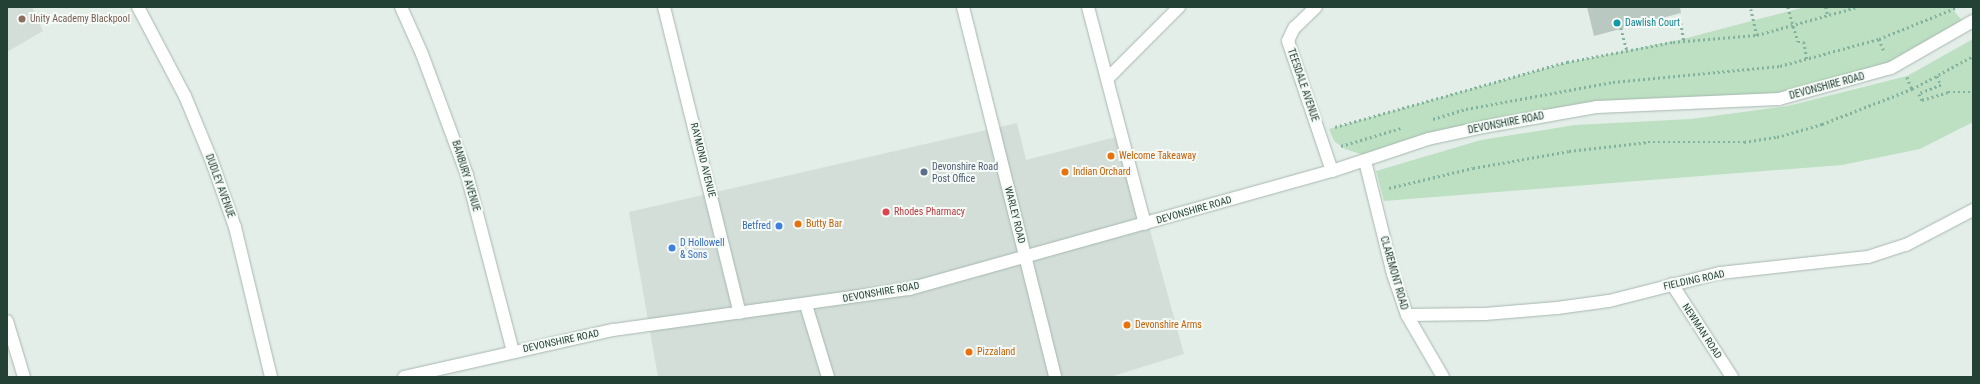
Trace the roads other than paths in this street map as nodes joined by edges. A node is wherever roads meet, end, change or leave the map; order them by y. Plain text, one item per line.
1 (138, 7) edge
2 (401, 7) edge
3 (664, 7) edge
4 (963, 7) edge
5 (1088, 7) edge
6 (1179, 7) edge
7 (1316, 7) edge
8 (1973, 21) edge
9 (1107, 79) junction
10 (1365, 161) junction
11 (1332, 171) junction
12 (1973, 210) edge
13 (1145, 224) junction
14 (1026, 258) junction
15 (1672, 284) junction
16 (806, 305) junction
17 (740, 313) junction
18 (1406, 315) junction
19 (7, 322) edge
20 (513, 351) junction
21 (24, 377) edge
22 (271, 377) edge
23 (404, 377) edge
24 (828, 377) edge
25 (1055, 377) edge
26 (1443, 377) edge
27 (1732, 377) edge

1 - 22 street, DUDLEY AVENUE
2 - 20 street, BANBURY AVENUE
3 - 17 street, RAYMOND AVENUE
4 - 14 street, WARLEY ROAD
5 - 9 street
6 - 9 street
7 - 11 street, TEESDALE AVENUE
8 - 10 street, DEVONSHIRE ROAD
9 - 13 street
10 - 11 street, DEVONSHIRE ROAD
10 - 18 street, CLAREMONT ROAD
11 - 13 street, DEVONSHIRE ROAD
12 - 15 street, FIELDING ROAD
13 - 14 street, DEVONSHIRE ROAD
14 - 16 street, DEVONSHIRE ROAD
14 - 25 street, WARLEY ROAD
15 - 18 street, FIELDING ROAD
15 - 27 street, NEWMAN ROAD
16 - 17 street, DEVONSHIRE ROAD
16 - 24 street
17 - 20 street, DEVONSHIRE ROAD
18 - 26 street, CLAREMONT ROAD
19 - 21 street
20 - 23 street, DEVONSHIRE ROAD

